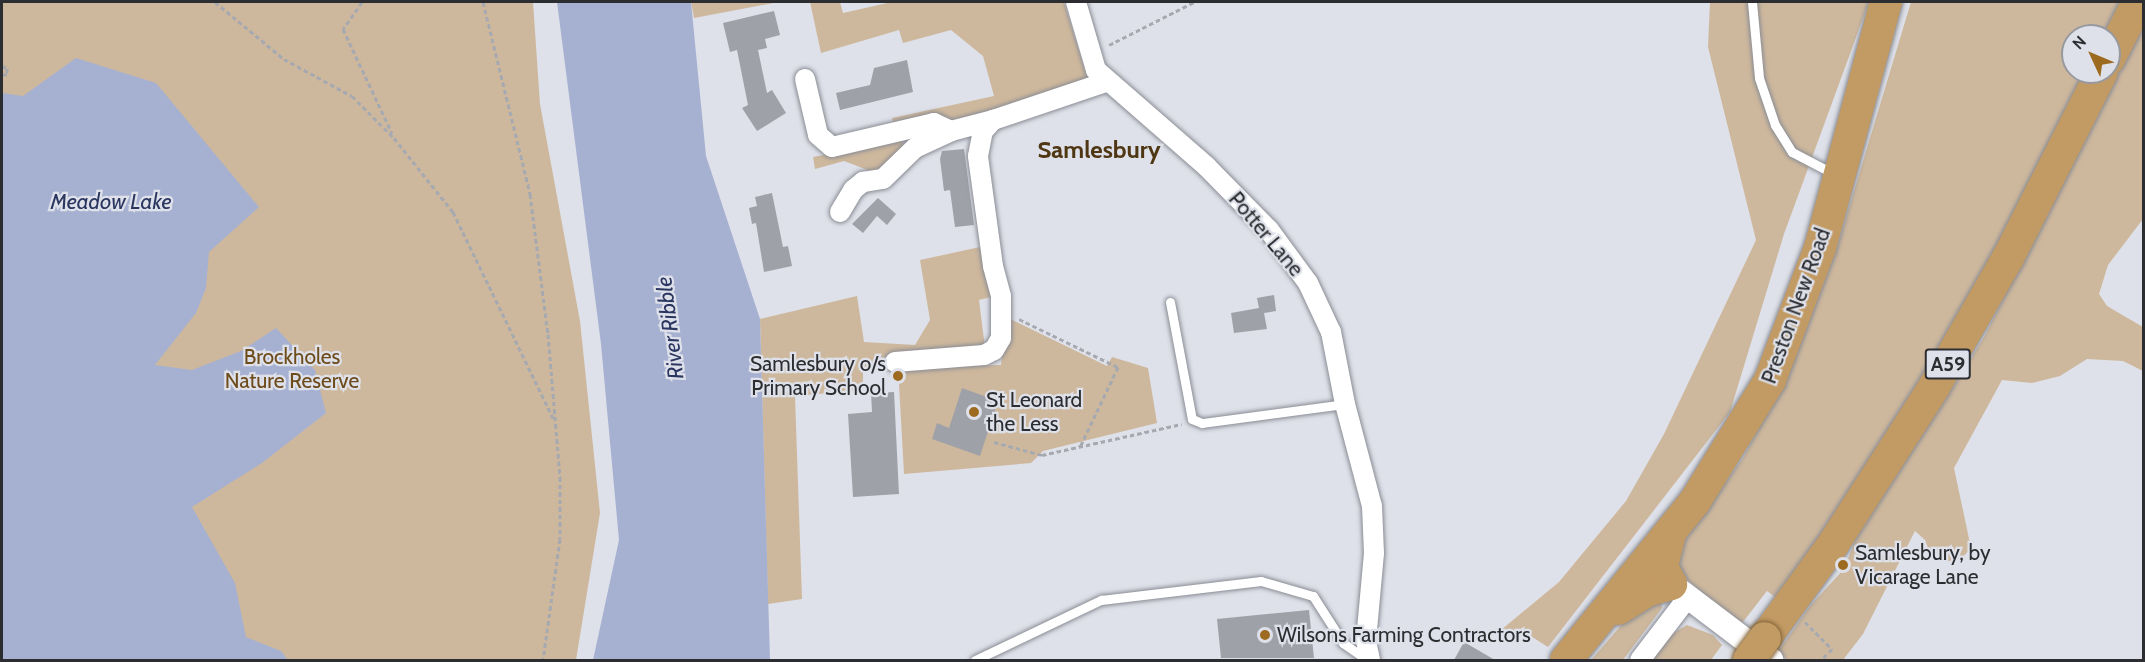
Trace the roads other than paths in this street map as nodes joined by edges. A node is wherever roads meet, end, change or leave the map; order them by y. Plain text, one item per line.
1 (1076, 2) edge
2 (1752, 2) edge
3 (1886, 2) edge
4 (2138, 2) edge
5 (2121, 35) edge
6 (806, 79) dead end
7 (1106, 82) junction
8 (2096, 84) edge
9 (993, 120) junction
10 (951, 131) junction
11 (1839, 177) junction
12 (840, 212) dead end
13 (1170, 302) dead end
14 (895, 362) dead end
15 (1345, 404) junction
16 (1671, 532) junction
17 (1680, 590) junction
18 (1603, 616) junction
19 (1762, 653) edge
20 (975, 660) edge
21 (1368, 660) edge
22 (1566, 660) edge
23 (1640, 660) edge

1 - 7 street, Potter Lane
2 - 11 lane
3 - 11 highway, Preston New Road
4 - 5 highway
6 - 10 street
7 - 9 street
7 - 15 street, Potter Lane
8 - 19 highway, A59
9 - 10 street
9 - 14 street
10 - 12 street
11 - 16 highway, Preston New Road
13 - 15 lane
15 - 21 street, Potter Lane
16 - 17 highway
16 - 18 highway, Preston New Road
17 - 18 highway
17 - 19 street
17 - 23 street
18 - 22 highway, Preston New Road
20 - 21 lane

